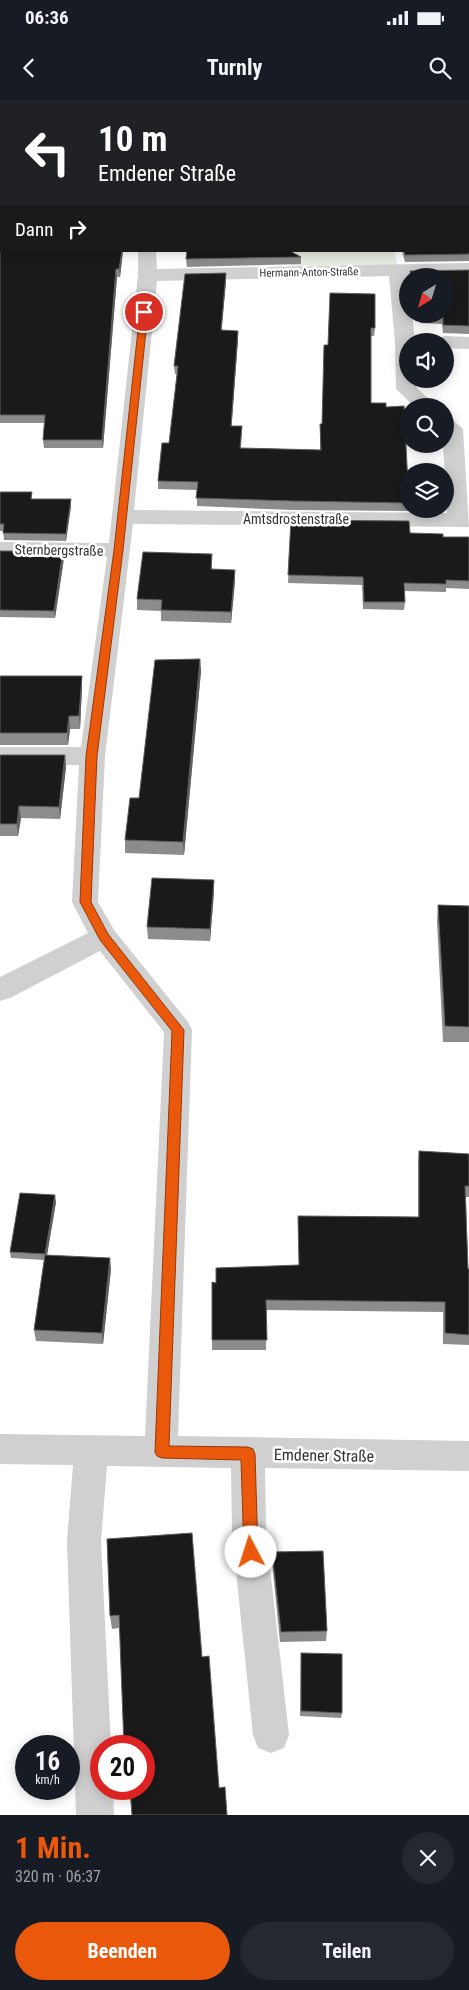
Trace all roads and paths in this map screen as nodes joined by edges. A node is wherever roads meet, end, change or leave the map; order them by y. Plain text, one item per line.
1 (148, 252) edge
2 (469, 269) edge
3 (398, 271) junction
4 (148, 275) junction
5 (405, 333) edge
6 (454, 342) edge
7 (469, 343) edge
8 (406, 388) edge
9 (417, 398) edge
10 (454, 444) edge
11 (122, 517) junction
12 (464, 520) edge
13 (0, 549) edge
14 (119, 550) junction
15 (0, 756) edge
16 (92, 756) junction
17 (104, 937) junction
18 (0, 990) edge
19 (0, 1449) edge
20 (91, 1450) junction
21 (162, 1452) junction
22 (248, 1454) junction
23 (469, 1456) edge
24 (271, 1735) dead end
25 (95, 1815) edge

1 - 4 street
2 - 3 street, Hermann-Anton-Straße
3 - 4 street, Hermann-Anton-Straße
3 - 5 street
4 - 11 street
6 - 7 street
8 - 9 street
10 - 12 street
11 - 12 street, Amtsdrostenstraße
11 - 14 street
13 - 14 street, Sternbergstraße
14 - 16 street
15 - 16 street
16 - 17 street
17 - 18 street
17 - 21 street
19 - 20 street, Emdener Straße
20 - 21 street, Emdener Straße
20 - 25 street
21 - 22 street, Emdener Straße
22 - 23 street, Emdener Straße
22 - 24 street

